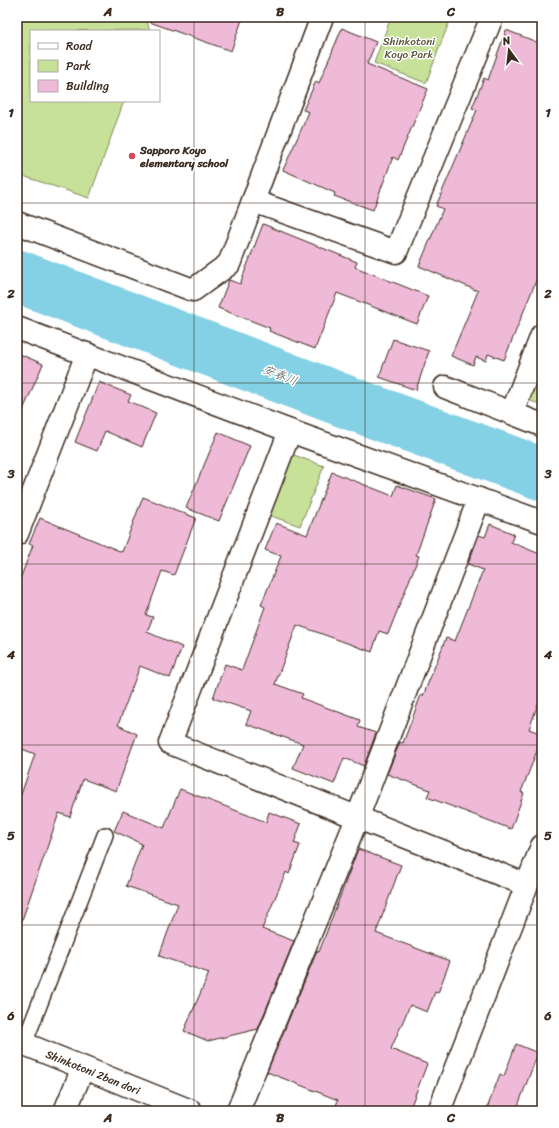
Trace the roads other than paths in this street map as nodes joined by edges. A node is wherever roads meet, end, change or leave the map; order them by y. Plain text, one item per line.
1 (322, 17) edge
2 (492, 17) edge
3 (253, 201) junction
4 (17, 223) edge
5 (17, 328) edge
6 (542, 335) edge
7 (87, 354) junction
8 (445, 387) dead end
9 (512, 413) junction
10 (542, 425) edge
11 (290, 431) junction
12 (479, 499) junction
13 (542, 522) edge
14 (17, 534) edge
15 (358, 816) junction
16 (105, 835) dead end
17 (542, 846) edge
18 (527, 885) junction
19 (20, 1042) edge
20 (83, 1068) junction
21 (64, 1111) edge
22 (191, 1111) edge
23 (238, 1111) edge
24 (439, 1111) edge

1 - 3 street
2 - 3 street
3 - 4 street
5 - 7 street
6 - 9 street
7 - 11 street
7 - 14 street
8 - 9 street
9 - 10 street
11 - 12 street
11 - 15 street
12 - 13 street
12 - 15 street
15 - 18 street
15 - 23 street
16 - 19 lane
17 - 18 street
18 - 24 street
19 - 20 street, Shinkotoni 2ban dori
20 - 21 street
20 - 22 street, Shinkotoni 2ban dori

